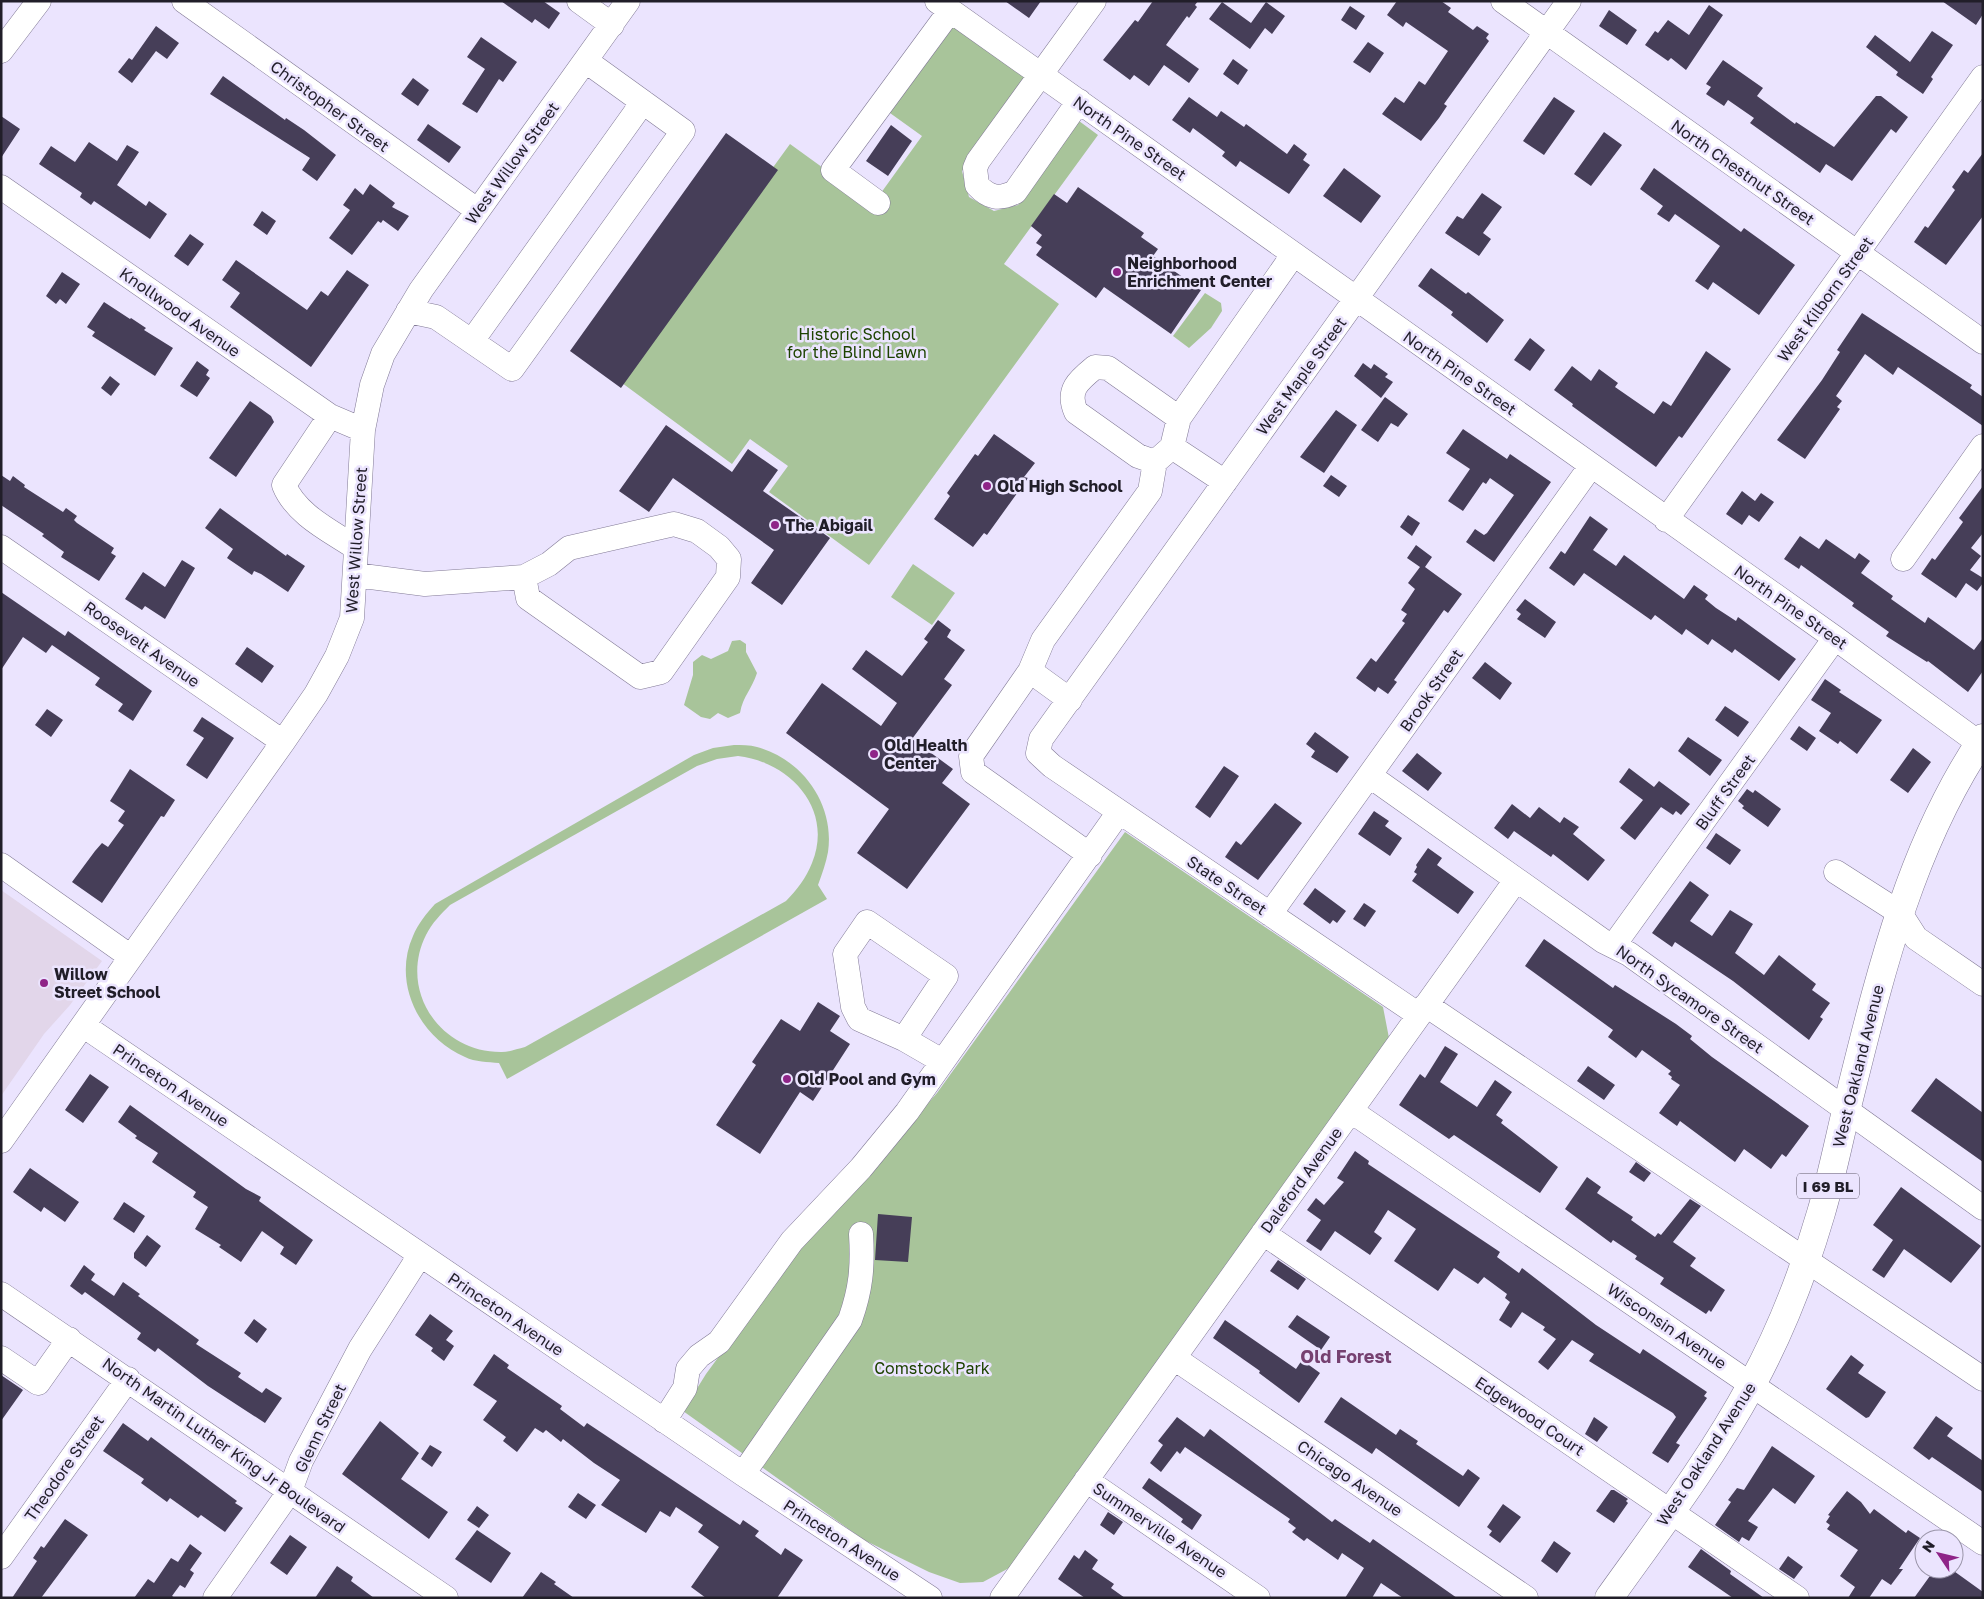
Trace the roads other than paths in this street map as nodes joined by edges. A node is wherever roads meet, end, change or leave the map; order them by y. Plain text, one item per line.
1 (39, 1) edge
2 (184, 1) edge
3 (579, 1) edge
4 (628, 1) edge
5 (1094, 1) edge
6 (1503, 1) edge
7 (1569, 1) edge
8 (943, 6) edge
9 (612, 25) junction
10 (1546, 32) junction
11 (1, 51) edge
12 (586, 61) junction
13 (1041, 75) junction
14 (1983, 77) edge
15 (1079, 101) junction
16 (643, 102) junction
17 (1, 187) edge
18 (878, 202) dead end
19 (476, 210) junction
20 (1857, 253) junction
21 (1294, 255) junction
22 (1356, 300) junction
23 (408, 311) junction
24 (472, 341) junction
25 (1983, 342) edge
26 (330, 416) junction
27 (1179, 418) junction
28 (363, 430) junction
29 (1983, 446) edge
30 (1164, 454) junction
31 (1590, 466) junction
32 (1226, 482) junction
33 (1666, 520) junction
34 (1, 547) edge
35 (356, 548) junction
36 (1903, 559) dead end
37 (355, 575) junction
38 (524, 577) junction
39 (1835, 638) junction
40 (1030, 671) junction
41 (1070, 700) junction
42 (283, 742) junction
43 (1981, 742) edge
44 (1038, 753) joint
45 (1370, 776) junction
46 (1119, 812) junction
47 (1090, 855) junction
48 (1, 865) edge
49 (1836, 872) dead end
50 (1516, 880) junction
51 (1900, 913) junction
52 (1270, 914) junction
53 (1614, 945) junction
54 (131, 957) junction
55 (1983, 984) edge
56 (1422, 1010) junction
57 (84, 1026) junction
58 (904, 1039) junction
59 (942, 1061) junction
60 (1846, 1110) junction
61 (1351, 1111) junction
62 (1, 1141) edge
63 (1983, 1208) edge
64 (1263, 1233) junction
65 (861, 1234) dead end
66 (420, 1255) junction
67 (1805, 1259) junction
68 (1, 1294) edge
69 (69, 1339) junction
70 (1, 1358) edge
71 (1174, 1358) junction
72 (128, 1379) junction
73 (1983, 1379) edge
74 (1752, 1384) junction
75 (664, 1421) junction
76 (743, 1474) junction
77 (1086, 1480) junction
78 (290, 1491) junction
79 (1671, 1512) junction
80 (1983, 1543) edge
81 (1, 1557) edge
82 (216, 1598) edge
83 (446, 1598) edge
84 (930, 1598) edge
85 (1002, 1598) edge
86 (1258, 1598) edge
87 (1526, 1598) edge
88 (1609, 1598) edge
89 (1797, 1598) edge

1 - 11 street
2 - 19 street, Christopher Street
3 - 9 street
4 - 9 street, West Willow Street
5 - 13 street
6 - 10 street, North Chestnut Street
7 - 10 street, West Maple Street
8 - 13 street, North Pine Street
8 - 18 street
9 - 12 street, West Willow Street
10 - 20 street, North Chestnut Street
10 - 22 street, West Maple Street
12 - 16 street
12 - 19 street, West Willow Street
13 - 15 street, North Pine Street
13 - 15 street
14 - 20 street, West Kilborn Street
15 - 21 street, North Pine Street
16 - 24 street
16 - 24 street
17 - 26 street, Knollwood Avenue
19 - 23 street, West Willow Street
20 - 25 street, North Chestnut Street
20 - 33 street, West Kilborn Street
21 - 22 street, North Pine Street
21 - 27 street
22 - 31 street, North Pine Street
22 - 32 street, West Maple Street
23 - 24 street
23 - 28 street, West Willow Street
26 - 28 street, Knollwood Avenue
26 - 35 street
27 - 30 street
27 - 30 street
28 - 35 street, West Willow Street
29 - 36 street
30 - 32 street
30 - 40 street
31 - 33 street, North Pine Street
31 - 45 street, Brook Street
32 - 41 street, West Maple Street
33 - 39 street, North Pine Street
34 - 42 street, Roosevelt Avenue
35 - 37 street, West Willow Street
37 - 38 street
37 - 42 street, West Willow Street
38 - 38 street
39 - 43 street, North Pine Street
39 - 53 street, Bluff Street
40 - 41 street
40 - 47 street
41 - 44 street, West Maple Street
42 - 54 street, West Willow Street
43 - 51 main road, West Oakland Avenue / I 69 BL
44 - 46 street, State Street
45 - 50 street, North Sycamore Street
45 - 52 street, Brook Street
46 - 47 street
46 - 52 street, State Street
47 - 59 street
48 - 54 street
49 - 51 street
50 - 53 street, North Sycamore Street
50 - 56 street, Daleford Avenue
51 - 55 street
51 - 60 main road, West Oakland Avenue / I 69 BL
52 - 56 street, State Street
53 - 60 street, North Sycamore Street
54 - 57 street, West Willow Street
56 - 61 street, Daleford Avenue
56 - 67 street, State Street
57 - 62 street, West Willow Street
57 - 66 street, Princeton Avenue
58 - 58 street
58 - 59 street
59 - 75 street
60 - 63 street, North Sycamore Street
60 - 67 main road, West Oakland Avenue / I 69 BL
61 - 64 street, Daleford Avenue
61 - 74 street, Wisconsin Avenue
64 - 71 street, Daleford Avenue
64 - 79 street, Edgewood Court
65 - 76 street
66 - 75 street, Princeton Avenue
66 - 78 street, Glenn Street
67 - 73 street, State Street
67 - 74 main road, West Oakland Avenue / I 69 BL
68 - 69 street, North Martin Luther King Jr Boulevard
69 - 70 street
69 - 72 street, North Martin Luther King Jr Boulevard
71 - 77 street, Daleford Avenue
71 - 87 street, Chicago Avenue
72 - 78 street, North Martin Luther King Jr Boulevard
72 - 81 street, Theodore Street
74 - 79 main road, West Oakland Avenue / I 69 BL
74 - 80 street, Wisconsin Avenue
75 - 76 street, Princeton Avenue
76 - 84 street, Princeton Avenue
77 - 85 street, Daleford Avenue
77 - 86 street, Summerville Avenue
78 - 82 street, Glenn Street
78 - 83 street, North Martin Luther King Jr Boulevard
79 - 88 main road, West Oakland Avenue / I 69 BL
79 - 89 street, Edgewood Court

